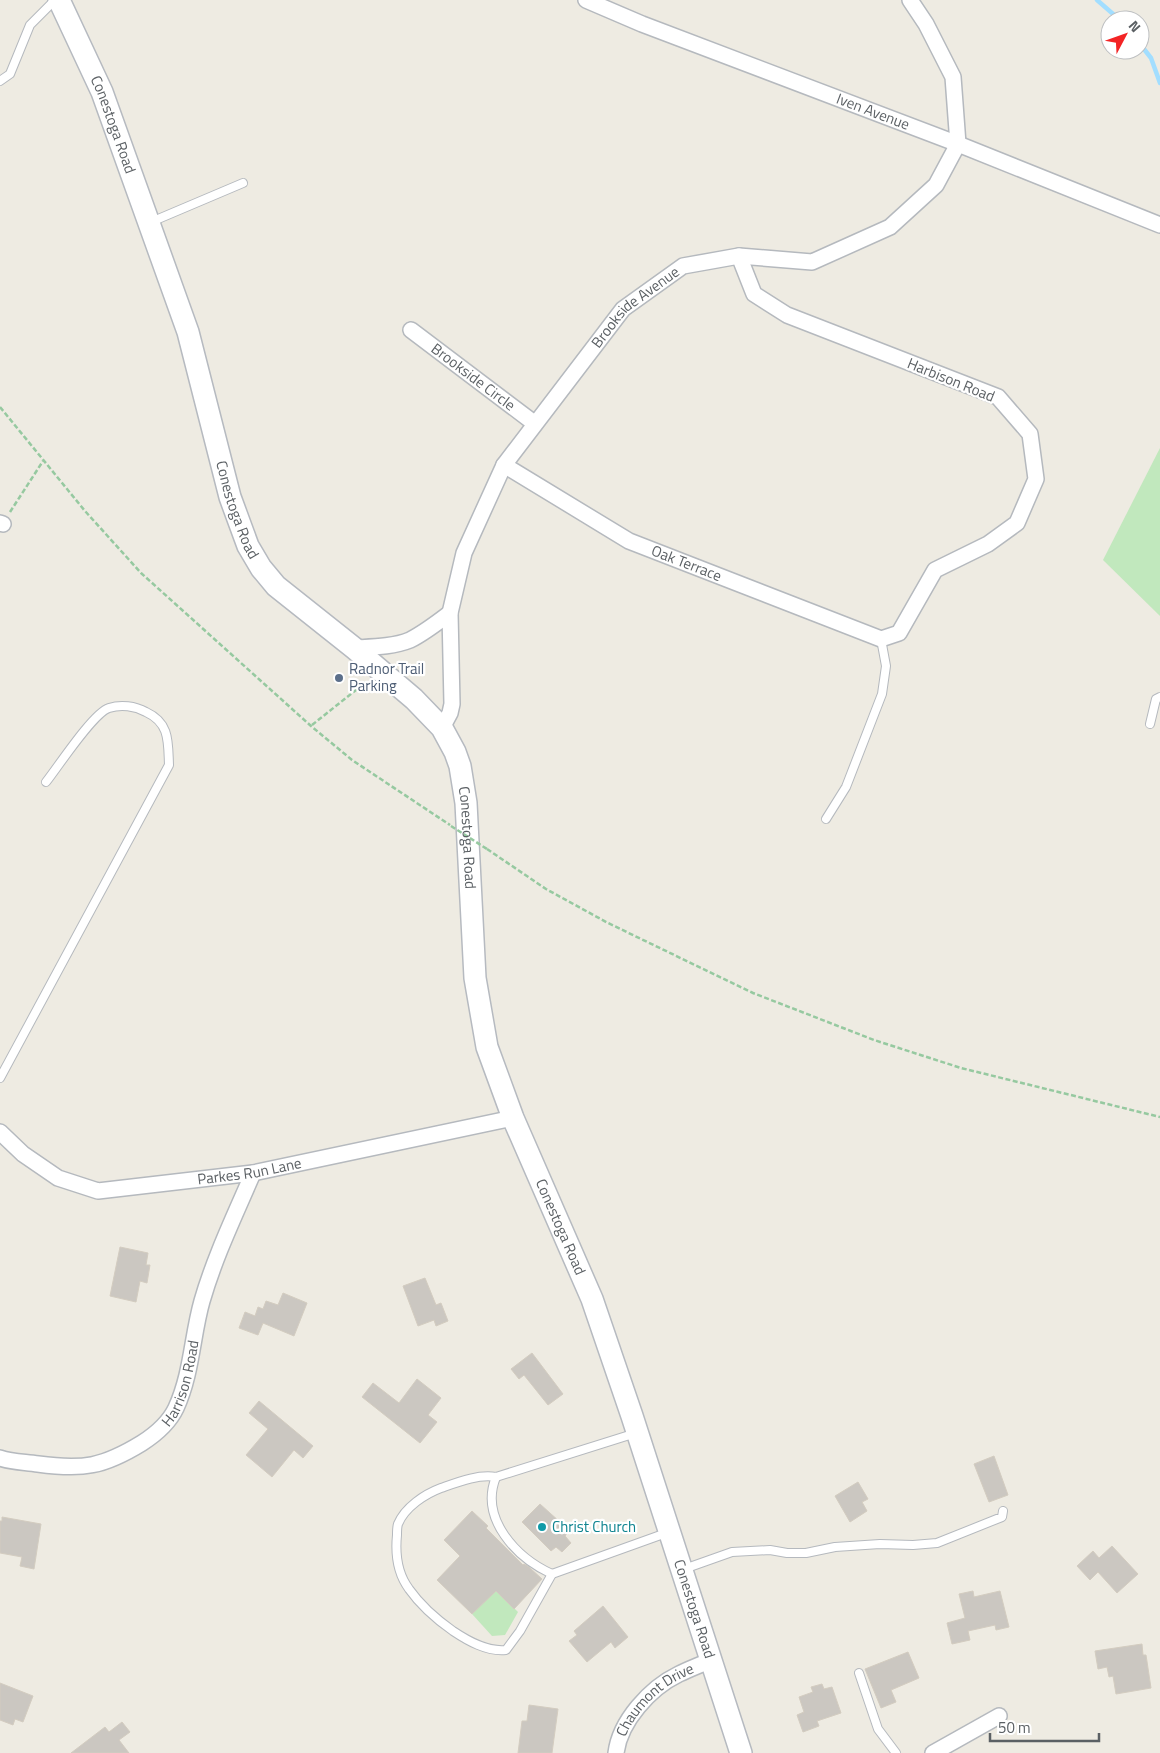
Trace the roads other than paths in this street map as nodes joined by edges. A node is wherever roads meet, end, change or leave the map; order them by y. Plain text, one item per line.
1 (55, 0) edge
2 (59, 0) edge
3 (586, 0) edge
4 (910, 0) edge
5 (0, 81) edge
6 (958, 144) junction
7 (243, 182) dead end
8 (149, 223) junction
9 (1160, 225) edge
10 (739, 256) junction
11 (411, 330) dead end
12 (534, 423) junction
13 (504, 465) junction
14 (450, 614) junction
15 (881, 639) junction
16 (354, 648) junction
17 (1160, 697) edge
18 (1150, 724) dead end
19 (442, 728) junction
20 (46, 782) dead end
21 (826, 819) dead end
22 (0, 1078) edge
23 (513, 1118) junction
24 (0, 1132) edge
25 (253, 1173) junction
26 (638, 1433) junction
27 (0, 1458) edge
28 (496, 1478) junction
29 (1003, 1511) dead end
30 (670, 1532) junction
31 (682, 1569) junction
32 (552, 1574) junction
33 (711, 1660) junction
34 (859, 1673) dead end
35 (999, 1716) dead end
36 (616, 1753) edge
37 (741, 1753) edge
38 (896, 1753) edge
39 (933, 1753) edge

1 - 5 lane
2 - 8 main road, Conestoga Road
3 - 6 street, Iven Avenue
4 - 6 street
6 - 9 street, Iven Avenue
6 - 10 street, Brookside Avenue
7 - 8 lane
8 - 16 main road, Conestoga Road
10 - 12 street, Brookside Avenue
10 - 15 street, Harbison Road
11 - 12 street, Brookside Circle
12 - 13 street, Brookside Avenue
13 - 14 street, Brookside Avenue
13 - 15 street, Oak Terrace
14 - 16 street
14 - 19 street, Brookside Avenue
15 - 21 lane
16 - 19 main road, Conestoga Road
17 - 18 lane
19 - 23 main road, Conestoga Road
20 - 22 lane
23 - 25 street, Parkes Run Lane
23 - 26 main road, Conestoga Road
24 - 25 street, Parkes Run Lane
25 - 27 street, Harrison Road
26 - 28 lane
26 - 30 main road, Conestoga Road
28 - 32 lane
28 - 32 lane
29 - 31 lane
30 - 31 main road, Conestoga Road
30 - 32 lane
31 - 33 main road, Conestoga Road
33 - 36 street, Chaumont Drive
33 - 37 main road, Conestoga Road
34 - 38 lane
35 - 39 street

